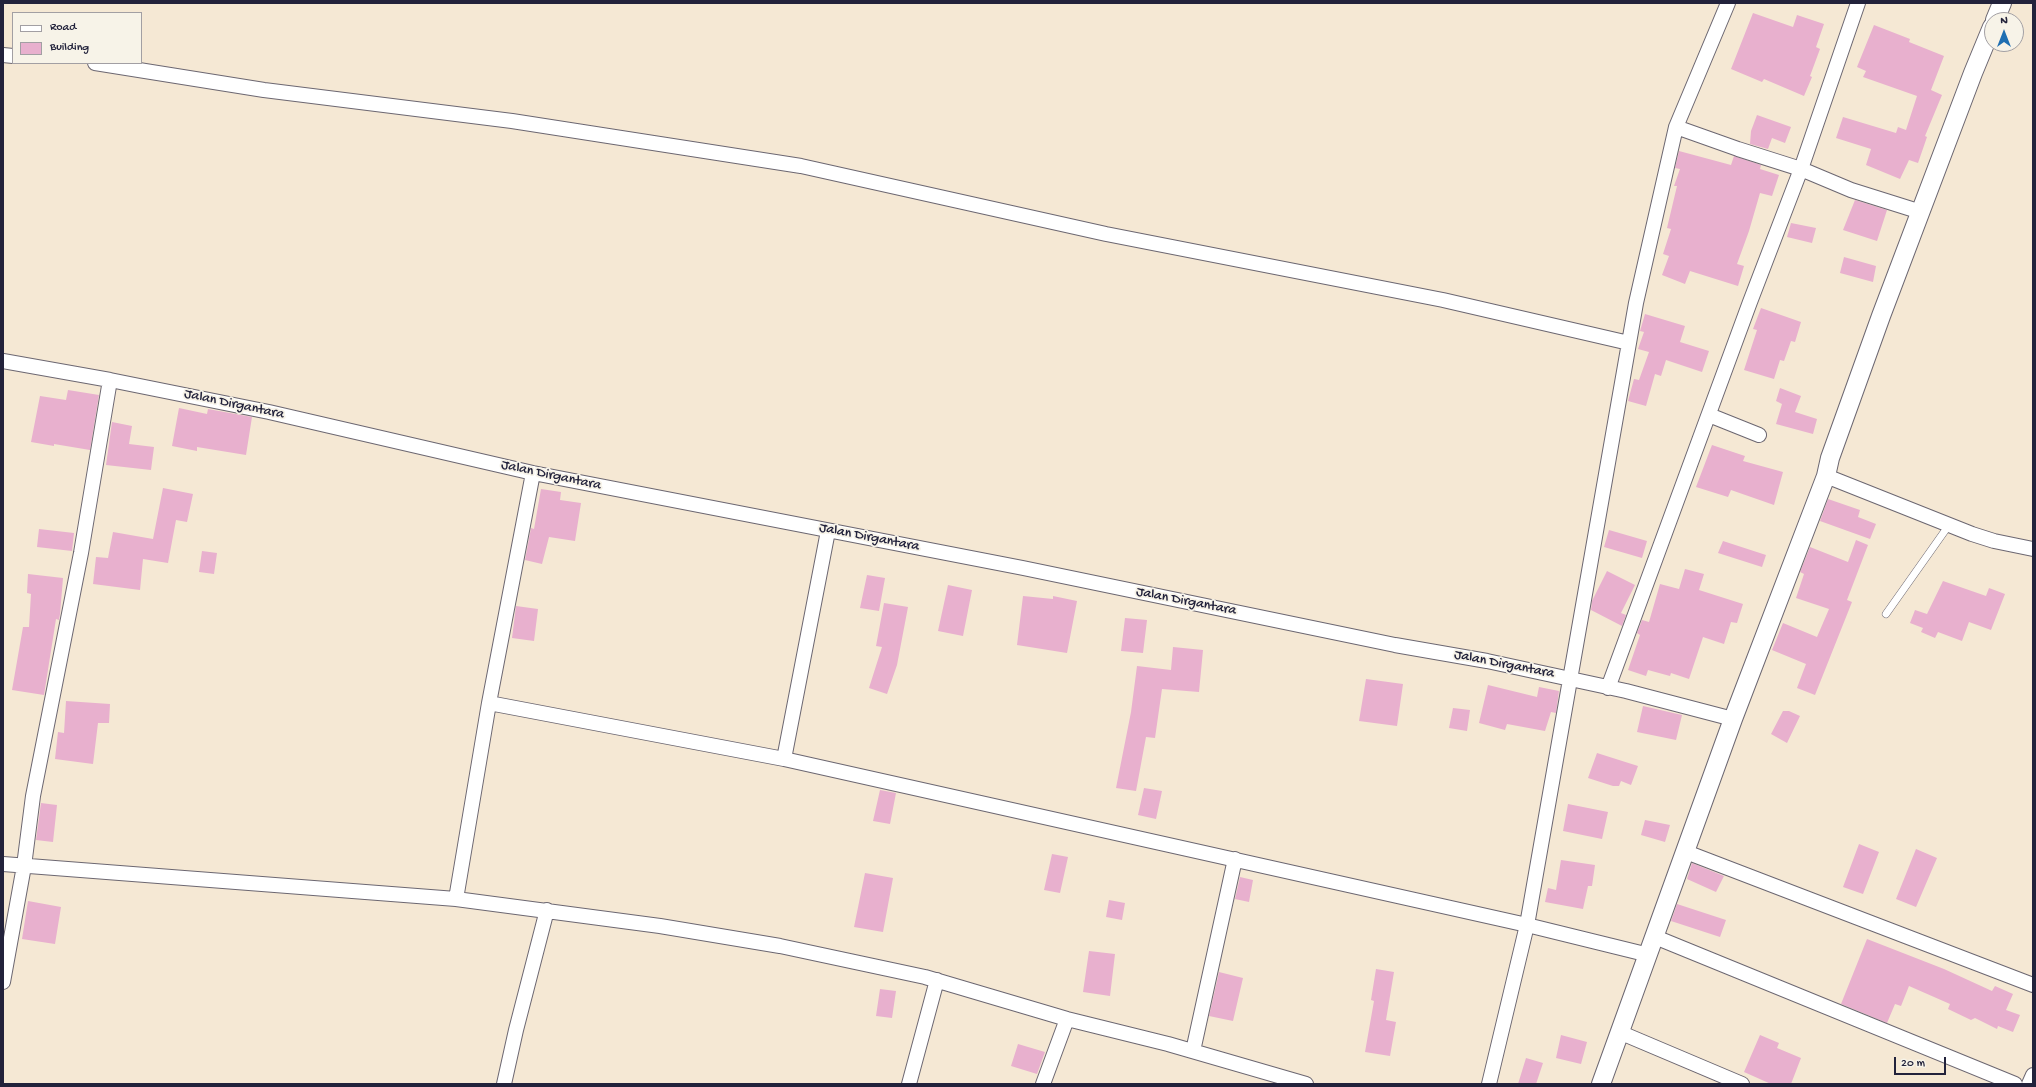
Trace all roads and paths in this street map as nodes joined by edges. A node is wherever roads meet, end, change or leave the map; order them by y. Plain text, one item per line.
1 (1728, 3) edge
2 (1858, 3) edge
3 (1984, 46) edge
4 (101, 64) edge
5 (1676, 127) junction
6 (1801, 169) junction
7 (1921, 212) junction
8 (1629, 343) junction
9 (3, 361) edge
10 (110, 380) junction
11 (1709, 415) junction
12 (1759, 435) dead end
13 (533, 473) junction
14 (1826, 476) junction
15 (1949, 524) junction
16 (828, 531) junction
17 (2033, 549) edge
18 (1886, 614) dead end
19 (1570, 679) junction
20 (1608, 688) junction
21 (489, 703) junction
22 (1733, 719) junction
23 (784, 759) junction
24 (1686, 852) junction
25 (1235, 859) junction
26 (3, 864) edge
27 (24, 866) junction
28 (456, 899) junction
29 (547, 910) junction
30 (1527, 925) junction
31 (1655, 937) junction
32 (1648, 955) junction
33 (937, 980) junction
34 (3, 982) edge
35 (2033, 985) edge
36 (1067, 1019) junction
37 (1619, 1032) junction
38 (1193, 1051) junction
39 (2033, 1075) edge
40 (504, 1084) edge
41 (908, 1084) edge
42 (1042, 1084) edge
43 (1306, 1084) edge
44 (1489, 1084) edge
45 (1601, 1084) edge
46 (1739, 1084) edge
47 (2015, 1084) edge
48 (2029, 1084) edge

1 - 5 street
2 - 6 street
3 - 7 street
4 - 8 street
5 - 6 street
5 - 8 street
6 - 7 street
6 - 11 street
7 - 14 street
8 - 19 street
9 - 10 street, Jalan Dirgantara
10 - 13 street, Jalan Dirgantara
10 - 27 street
11 - 12 street
11 - 20 street
13 - 16 street, Jalan Dirgantara
13 - 21 street
14 - 15 street
14 - 22 street
15 - 17 street
15 - 18 lane
16 - 19 street, Jalan Dirgantara
16 - 23 street
19 - 20 street, Jalan Dirgantara
19 - 30 street
20 - 22 street, Jalan Dirgantara
21 - 23 street
21 - 28 street
22 - 24 street
23 - 25 street
24 - 31 street
24 - 35 street
25 - 30 street
25 - 38 street
26 - 27 street
27 - 28 street
27 - 34 street
28 - 29 street
29 - 33 street
29 - 40 street
30 - 32 street
30 - 44 street
31 - 32 street
31 - 47 street
32 - 37 street
33 - 36 street
33 - 41 street
36 - 38 street
36 - 42 street
37 - 45 street
37 - 46 street
38 - 43 street
39 - 48 street

